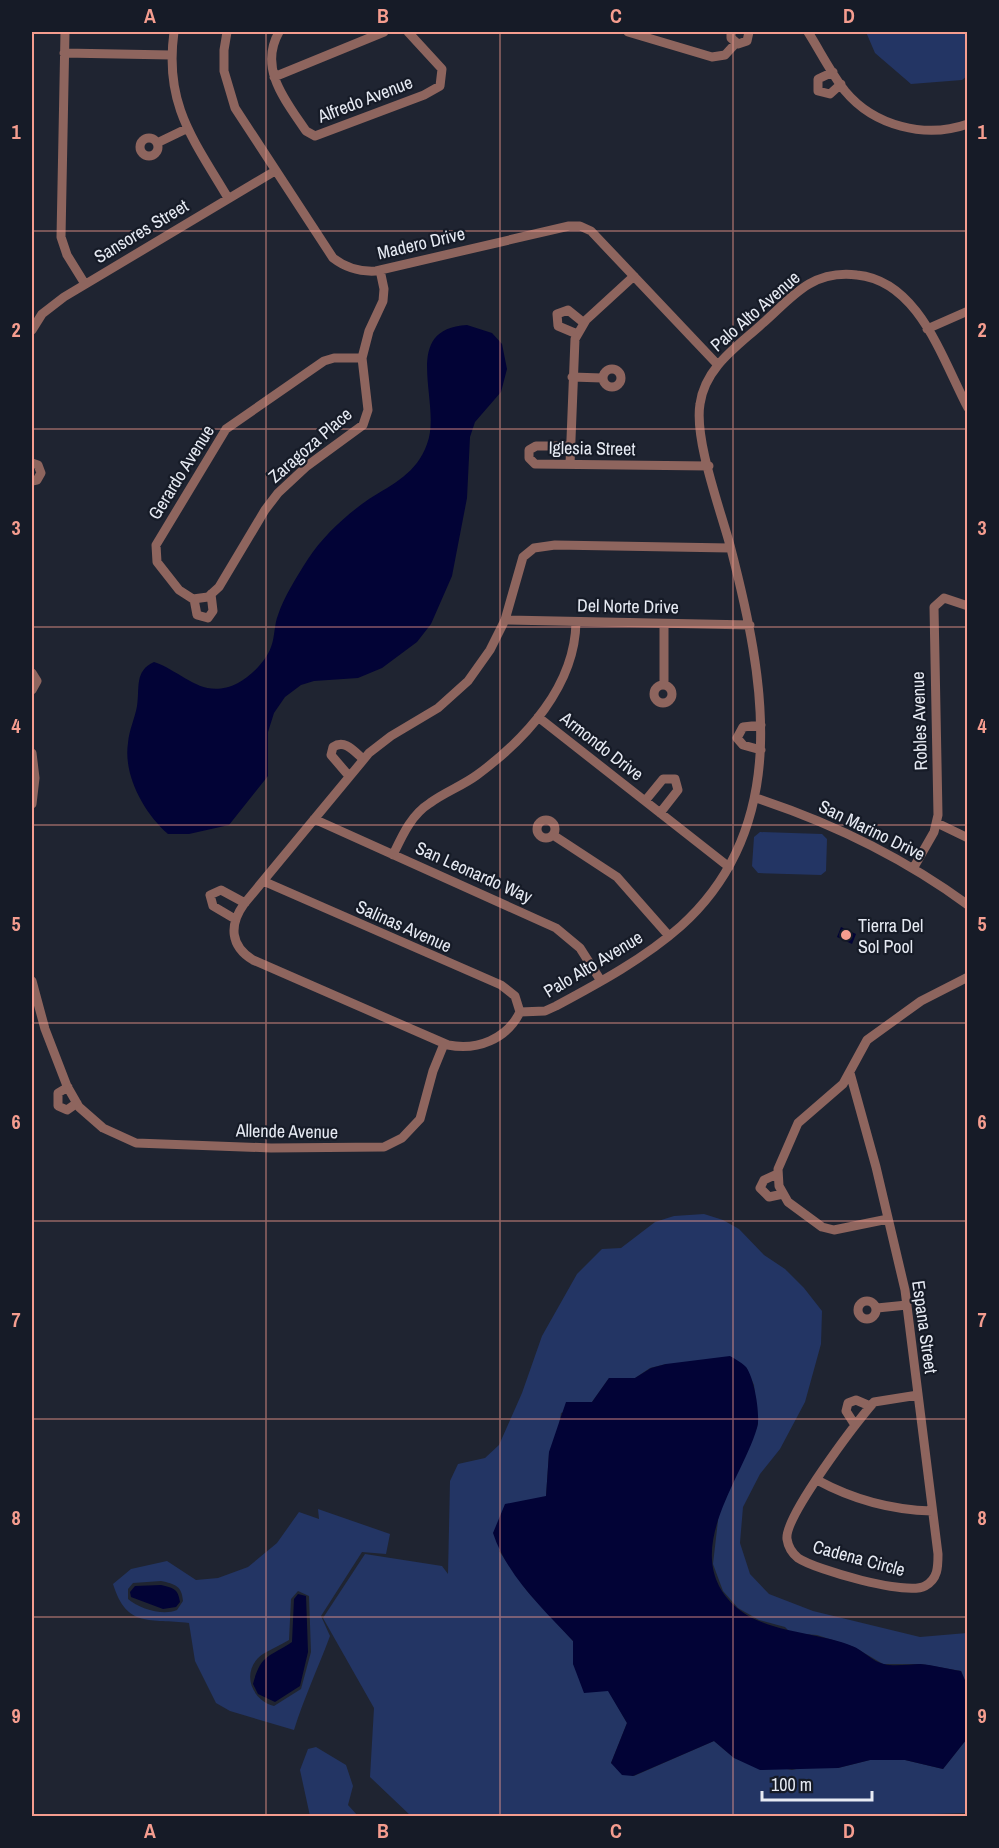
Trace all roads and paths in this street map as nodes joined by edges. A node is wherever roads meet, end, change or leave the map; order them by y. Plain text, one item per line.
1 (64, 32) edge
2 (174, 32) edge
3 (227, 32) edge
4 (279, 32) edge
5 (384, 32) edge
6 (408, 32) edge
7 (630, 32) edge
8 (731, 32) edge
9 (749, 32) edge
10 (808, 32) edge
11 (736, 43) junction
12 (64, 53) junction
13 (171, 55) junction
14 (833, 72) junction
15 (274, 77) junction
16 (841, 84) junction
17 (968, 124) edge
18 (186, 129) junction
19 (157, 143) dead end
20 (275, 171) junction
21 (228, 198) junction
22 (380, 270) junction
23 (633, 276) junction
24 (85, 284) junction
25 (968, 311) edge
26 (584, 323) junction
27 (927, 329) junction
28 (32, 330) edge
29 (577, 334) junction
30 (362, 358) junction
31 (717, 364) junction
32 (572, 377) junction
33 (602, 378) dead end
34 (968, 408) edge
35 (570, 446) junction
36 (32, 463) edge
37 (570, 464) junction
38 (709, 466) junction
39 (32, 481) edge
40 (730, 548) junction
41 (203, 597) junction
42 (968, 606) edge
43 (205, 618) joint
44 (505, 620) junction
45 (576, 622) junction
46 (664, 624) junction
47 (750, 626) junction
48 (32, 673) edge
49 (664, 684) dead end
50 (32, 690) edge
51 (538, 717) junction
52 (761, 725) junction
53 (761, 750) junction
54 (32, 753) edge
55 (363, 759) junction
56 (349, 776) junction
57 (756, 798) junction
58 (645, 801) junction
59 (32, 804) edge
60 (660, 813) junction
61 (314, 819) junction
62 (937, 823) junction
63 (554, 835) dead end
64 (968, 838) edge
65 (393, 855) junction
66 (729, 867) junction
67 (914, 867) junction
68 (263, 881) junction
69 (245, 903) junction
70 (968, 905) edge
71 (235, 919) junction
72 (669, 936) junction
73 (968, 977) edge
74 (32, 981) edge
75 (601, 981) junction
76 (520, 1012) junction
77 (444, 1044) junction
78 (850, 1073) junction
79 (68, 1087) junction
80 (77, 1103) junction
81 (777, 1174) junction
82 (783, 1194) junction
83 (888, 1218) junction
84 (907, 1305) junction
85 (877, 1308) dead end
86 (918, 1395) junction
87 (870, 1406) junction
88 (855, 1425) junction
89 (817, 1480) junction
90 (932, 1511) junction
91 (925, 1587) joint

1 - 12 street
2 - 13 street
3 - 20 street, Madero Drive
4 - 15 street, Alfredo Avenue
5 - 15 street
6 - 15 street, Alfredo Avenue
7 - 11 street
8 - 11 street
9 - 11 street
10 - 14 street
12 - 13 street
12 - 24 street
13 - 18 street
14 - 16 street
14 - 16 street
16 - 17 street
18 - 19 street
18 - 21 street
20 - 21 street, Sansores Street
20 - 22 street, Madero Drive
21 - 24 street, Sansores Street
22 - 23 street, Madero Drive
22 - 30 street, Zaragoza Place
23 - 26 street
23 - 31 street, Madero Drive
24 - 28 street, Sansores Street
25 - 27 street
26 - 29 street
26 - 29 street
27 - 31 street, Palo Alto Avenue
27 - 34 street, Palo Alto Avenue
29 - 32 street
30 - 41 street, Zaragoza Place
30 - 41 street, Gerardo Avenue
31 - 38 street, Palo Alto Avenue
32 - 33 street
32 - 35 street
35 - 37 street
35 - 37 street, Iglesia Street
36 - 39 street
37 - 38 street, Iglesia Street
38 - 40 street, Palo Alto Avenue
40 - 44 street
40 - 47 street, Palo Alto Avenue
41 - 43 street, Zaragoza Place
41 - 43 street, Gerardo Avenue
42 - 62 street, Robles Avenue
44 - 45 street, Del Norte Drive
44 - 55 street
45 - 46 street, Del Norte Drive
45 - 51 street
46 - 47 street, Del Norte Drive
46 - 49 street
47 - 52 street, Palo Alto Avenue
48 - 50 street
51 - 58 street, Armondo Drive
51 - 65 street
52 - 53 street, Palo Alto Avenue
52 - 53 street
53 - 57 street, Palo Alto Avenue
54 - 59 street
55 - 56 street
55 - 56 street
56 - 61 street
57 - 66 street, Palo Alto Avenue
57 - 67 street, San Marino Drive
58 - 60 street, Armondo Drive
58 - 60 street, Armondo Drive
60 - 66 street, Armondo Drive
61 - 65 street, San Leonardo Way
61 - 68 street
62 - 64 street
62 - 67 street, Robles Avenue
63 - 72 street
65 - 75 street, San Leonardo Way
66 - 72 street, Palo Alto Avenue
67 - 70 street, San Marino Drive
68 - 69 street
68 - 76 street, Salinas Avenue
69 - 71 street
69 - 71 street
71 - 77 street
72 - 75 street, Palo Alto Avenue
73 - 78 street
74 - 79 street, Allende Avenue
75 - 76 street, Palo Alto Avenue
76 - 77 street
77 - 80 street, Allende Avenue
78 - 81 street
78 - 83 street, Espana Street
79 - 80 street, Allende Avenue
79 - 80 street
81 - 82 street
81 - 82 street
82 - 83 street
83 - 84 street, Espana Street
84 - 85 street
84 - 86 street, Espana Street
86 - 87 street
86 - 90 street, Espana Street
87 - 88 street, Cadena Circle
87 - 88 street
88 - 89 street, Cadena Circle
89 - 90 street
89 - 91 street, Cadena Circle
90 - 91 street, Espana Street

